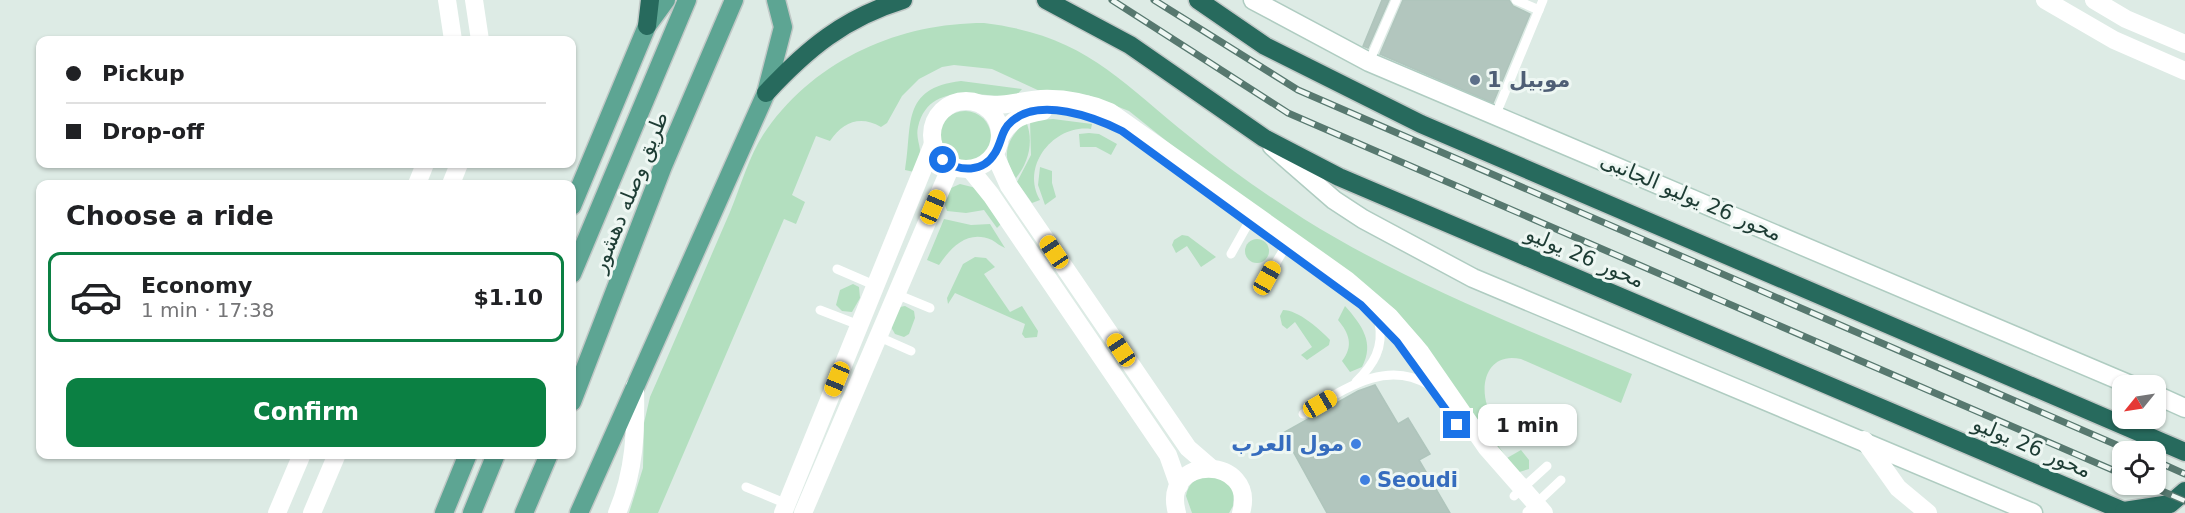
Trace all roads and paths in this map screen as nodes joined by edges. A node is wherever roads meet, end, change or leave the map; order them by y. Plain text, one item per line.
1 (447, 0) edge
2 (474, 0) edge
3 (650, 0) edge
4 (666, 0) edge
5 (687, 0) edge
6 (734, 0) edge
7 (776, 0) edge
8 (903, 0) edge
9 (1046, 0) edge
10 (1198, 0) edge
11 (1253, 0) edge
12 (1396, 0) edge
13 (1516, 0) edge
14 (1544, 0) edge
15 (2044, 0) edge
16 (2094, 0) edge
17 (1539, 10) junction
18 (647, 26) junction
19 (452, 36) edge
20 (479, 36) edge
21 (2185, 44) edge
22 (1369, 62) junction
23 (2185, 71) edge
24 (766, 93) junction
25 (981, 104) junction
26 (1496, 114) junction
27 (1001, 136) junction
28 (1264, 138) junction
29 (933, 144) junction
30 (994, 155) junction
31 (951, 166) junction
32 (970, 170) junction
33 (576, 196) edge
34 (1251, 218) junction
35 (1287, 243) junction
36 (1231, 254) dead end
37 (576, 264) edge
38 (837, 269) dead end
39 (1267, 278) dead end
40 (874, 285) junction
41 (896, 294) junction
42 (930, 308) dead end
43 (820, 310) dead end
44 (1379, 322) junction
45 (859, 325) junction
46 (877, 336) junction
47 (911, 351) dead end
48 (2112, 377) edge
49 (1354, 384) junction
50 (1429, 385) junction
51 (634, 386) junction
52 (576, 392) edge
53 (2166, 399) edge
54 (2185, 408) edge
55 (1303, 414) dead end
56 (1864, 440) junction
57 (2181, 453) edge
58 (300, 459) edge
59 (335, 459) edge
60 (466, 459) edge
61 (494, 459) edge
62 (547, 459) edge
63 (1547, 466) dead end
64 (1210, 467) junction
65 (1561, 480) dead end
66 (1179, 486) junction
67 (746, 487) dead end
68 (2185, 491) edge
69 (1517, 493) junction
70 (785, 508) edge
71 (1534, 511) edge
72 (2126, 512) edge
73 (277, 513) edge
74 (312, 513) edge
75 (444, 513) edge
76 (472, 513) edge
77 (525, 513) edge
78 (579, 513) edge
79 (617, 513) edge
80 (803, 513) edge
81 (1178, 513) edge
82 (1241, 513) edge
83 (1928, 513) edge
84 (2033, 513) edge

1 - 19 street
2 - 20 street
3 - 18 highway
4 - 18 main road
5 - 37 main road, طريق وصله دهشور
6 - 52 main road, طريق وصله دهشور
7 - 24 main road
8 - 24 highway
9 - 28 highway, محور 26 يوليو
10 - 57 highway
11 - 22 street, محور 26 يوليو الجانبى
12 - 22 lane
13 - 17 lane
14 - 17 lane
15 - 23 street
16 - 21 street
17 - 26 lane
18 - 33 main road
22 - 26 street, محور 26 يوليو الجانبى
24 - 51 main road
25 - 27 street
25 - 29 street
25 - 34 street
26 - 48 street, محور 26 يوليو الجانبى
27 - 30 street
27 - 34 street
28 - 56 street
28 - 72 highway, محور 26 يوليو
29 - 31 street
29 - 40 street
30 - 32 street
30 - 64 street
31 - 32 street
31 - 41 street
32 - 66 street
34 - 35 street
34 - 36 lane
35 - 39 lane
35 - 44 street
35 - 69 street
38 - 40 lane
40 - 45 street
41 - 42 lane
41 - 46 street
43 - 45 lane
44 - 49 lane
44 - 50 street
45 - 70 street
46 - 47 lane
46 - 80 street
49 - 50 lane
49 - 55 lane
50 - 69 street
51 - 78 main road
51 - 79 street
53 - 54 street
56 - 83 street
56 - 84 street
58 - 73 street
59 - 74 street
60 - 75 main road
61 - 76 main road
62 - 77 main road
63 - 69 lane
64 - 66 street
64 - 82 street
65 - 71 lane
66 - 81 street
67 - 70 lane
68 - 72 highway
69 - 71 street

